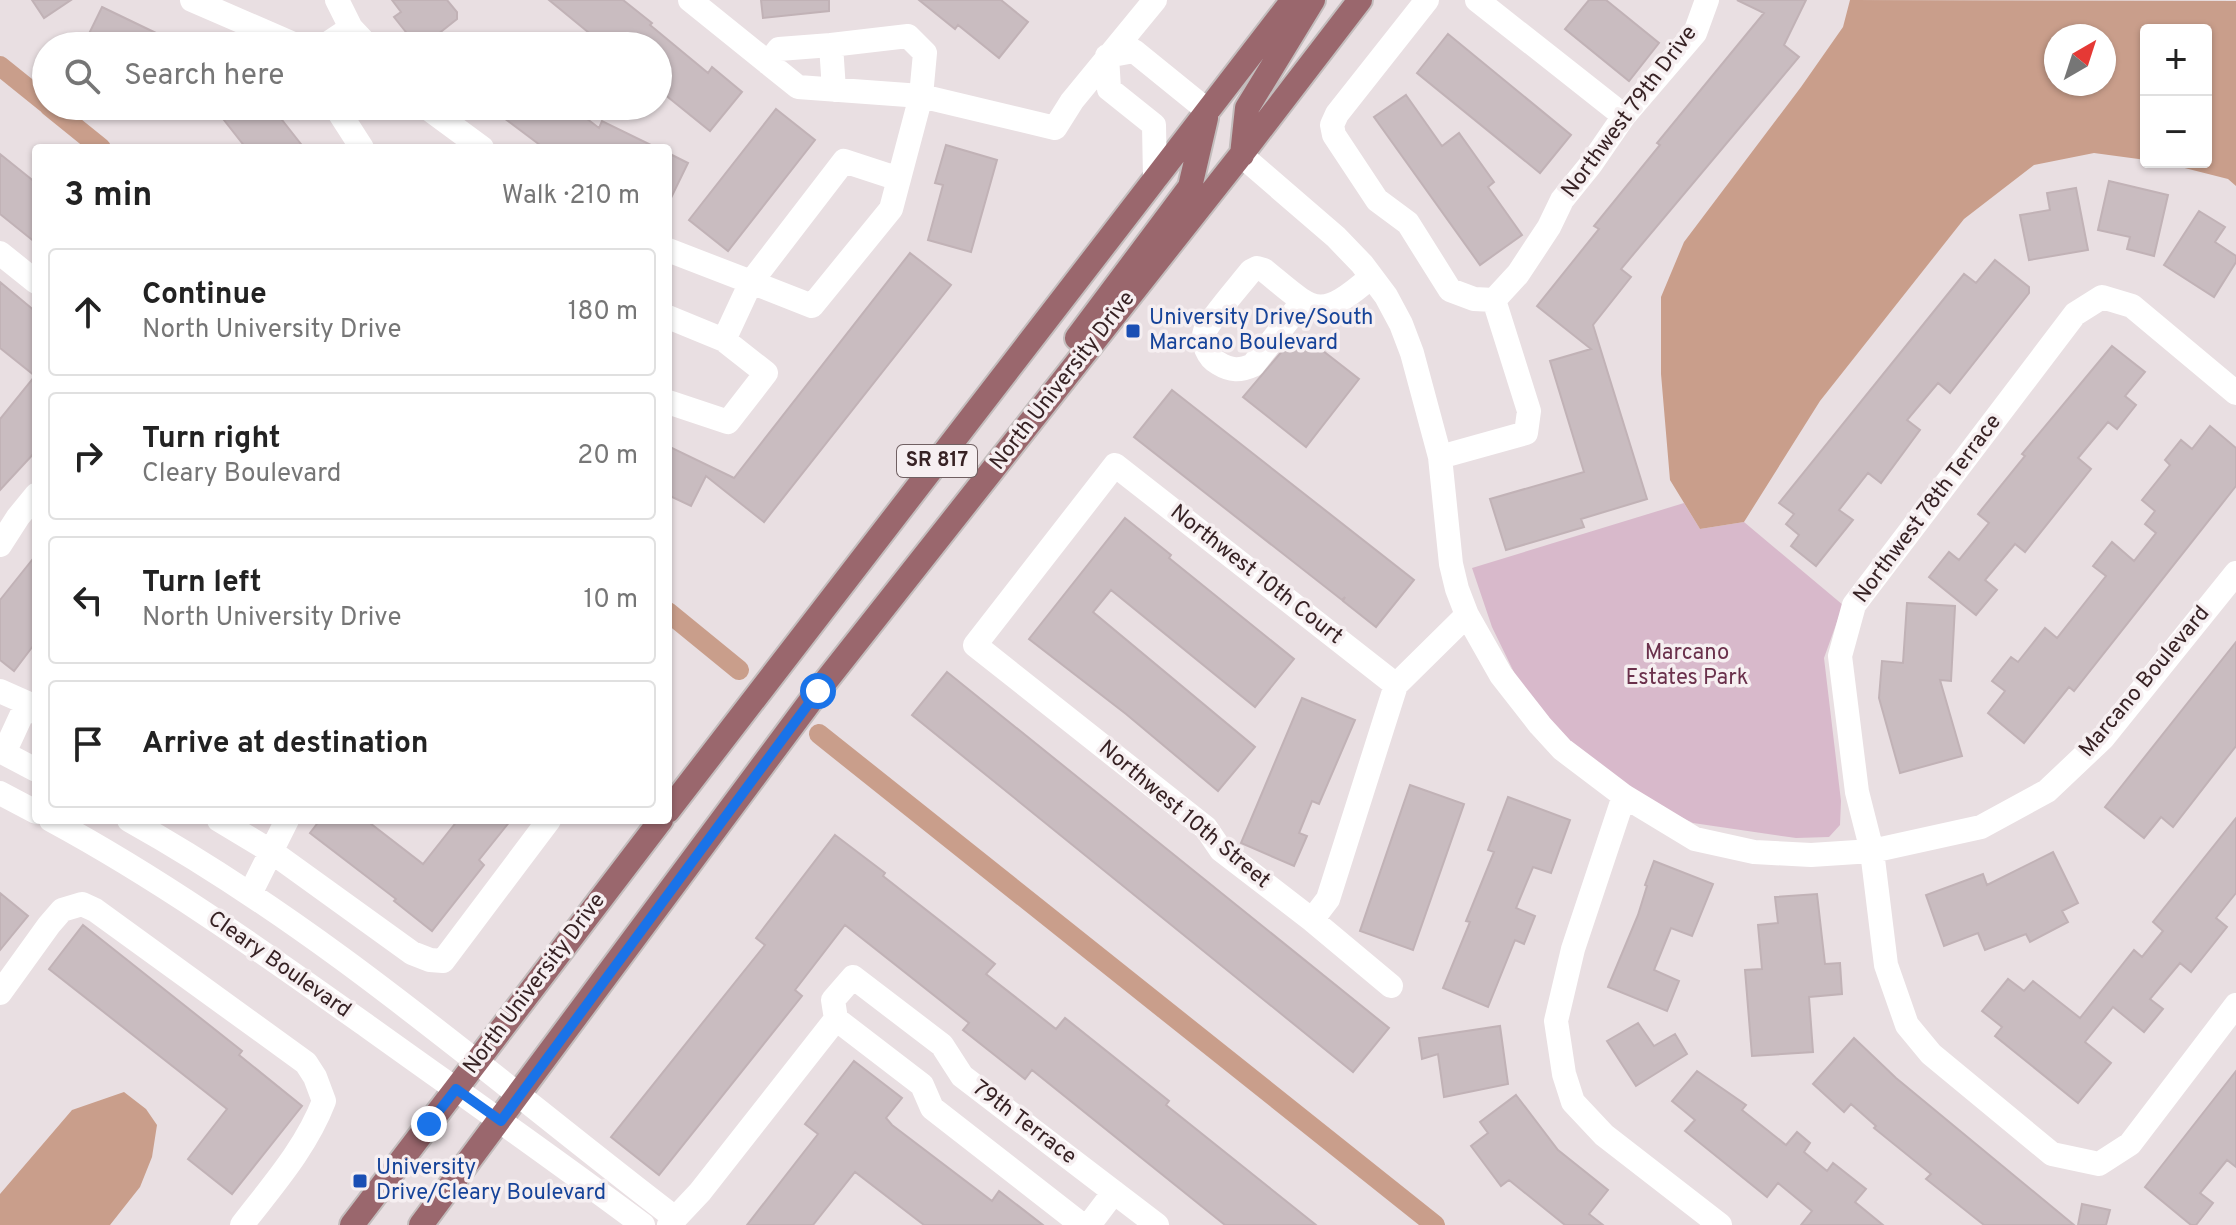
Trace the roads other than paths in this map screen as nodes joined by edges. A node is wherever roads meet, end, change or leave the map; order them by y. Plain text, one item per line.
1 (192, 0) edge
2 (337, 0) edge
3 (1155, 0) edge
4 (1293, 0) edge
5 (1313, 0) edge
6 (1360, 0) edge
7 (1427, 0) edge
8 (1707, 0) edge
9 (692, 1) edge
10 (1490, 4) edge
11 (351, 28) junction
12 (267, 32) edge
13 (345, 32) edge
14 (355, 32) edge
15 (831, 45) junction
16 (1107, 56) junction
17 (768, 63) junction
18 (834, 90) junction
19 (921, 96) junction
20 (1208, 111) junction
21 (1624, 116) junction
22 (344, 120) edge
23 (444, 120) edge
24 (359, 144) edge
25 (477, 144) edge
26 (1241, 155) junction
27 (899, 179) junction
28 (1155, 179) junction
29 (672, 252) edge
30 (0, 253) edge
31 (1371, 277) junction
32 (32, 279) edge
33 (751, 282) junction
34 (1494, 300) junction
35 (1303, 301) dead end
36 (672, 319) edge
37 (724, 340) junction
38 (2236, 393) edge
39 (672, 403) edge
40 (1036, 415) junction
41 (1440, 457) junction
42 (32, 500) edge
43 (0, 545) edge
44 (2235, 576) edge
45 (1467, 615) junction
46 (975, 645) joint
47 (1396, 685) junction
48 (0, 691) edge
49 (32, 707) edge
50 (2, 752) edge
51 (32, 768) edge
52 (0, 793) edge
53 (1624, 796) junction
54 (672, 806) edge
55 (32, 810) edge
56 (58, 824) edge
57 (136, 824) edge
58 (226, 824) edge
59 (285, 824) edge
60 (546, 824) edge
61 (658, 824) edge
62 (1872, 851) junction
63 (272, 852) junction
64 (250, 894) junction
65 (1312, 920) junction
66 (1391, 986) dead end
67 (0, 993) edge
68 (2236, 1005) edge
69 (836, 1019) junction
70 (476, 1061) junction
71 (953, 1062) junction
72 (922, 1085) junction
73 (456, 1089) junction
74 (518, 1096) junction
75 (501, 1121) junction
76 (1114, 1192) junction
77 (672, 1222) edge
78 (242, 1225) edge
79 (352, 1225) edge
80 (421, 1225) edge
81 (643, 1225) edge
82 (1082, 1225) edge
83 (1089, 1225) edge
84 (1157, 1225) edge
85 (1720, 1225) edge

1 - 12 street
2 - 11 street
3 - 16 street
4 - 20 main road, SR 817
5 - 26 main road
6 - 26 main road, North University Drive / SR 817
7 - 34 street
8 - 21 street, Northwest 79th Drive
9 - 17 street
10 - 21 street
11 - 13 street
11 - 14 street
15 - 17 street
15 - 18 street
15 - 19 street
16 - 19 street
16 - 20 street
16 - 28 street
17 - 18 street
18 - 19 street
19 - 27 street
20 - 28 main road, SR 817
20 - 40 main road
21 - 34 street, Northwest 79th Drive
22 - 24 street
23 - 25 street
26 - 31 street, Marcano Boulevard
26 - 40 main road, North University Drive / SR 817
27 - 33 street
27 - 33 street
28 - 54 main road, SR 817
29 - 33 street
30 - 32 street
31 - 35 street
31 - 41 street, Marcano Boulevard
33 - 37 street
34 - 41 street
36 - 37 street
37 - 39 street
38 - 62 street, Northwest 78th Terrace
40 - 74 main road, North University Drive / SR 817
41 - 45 street, Marcano Boulevard
42 - 43 street
44 - 62 street, Marcano Boulevard
45 - 47 street
45 - 53 street, Marcano Boulevard
46 - 47 street, Northwest 10th Court
46 - 65 street, Northwest 10th Street
47 - 65 street
48 - 49 street
49 - 50 street
50 - 51 street
52 - 55 street
53 - 62 street, Marcano Boulevard
53 - 85 street
56 - 73 street, Cleary Boulevard
57 - 64 street, Cleary Boulevard
58 - 63 street
59 - 63 street
60 - 63 street
61 - 70 main road, North University Drive
62 - 68 street
63 - 64 street
64 - 70 street, Cleary Boulevard
65 - 66 street, Northwest 10th Street
67 - 78 street
69 - 71 street, 79th Terrace
69 - 72 street, 79th Terrace
69 - 77 street
70 - 73 main road, North University Drive
70 - 74 street, Cleary Boulevard
71 - 72 street
71 - 76 street, 79th Terrace
72 - 82 street, 79th Terrace
73 - 75 street, Cleary Boulevard
73 - 79 main road, North University Drive
74 - 75 main road, North University Drive / SR 817
74 - 77 street, Cleary Boulevard
75 - 80 main road, North University Drive / SR 817
75 - 81 street, Cleary Boulevard
76 - 83 street
76 - 84 street, 79th Terrace

